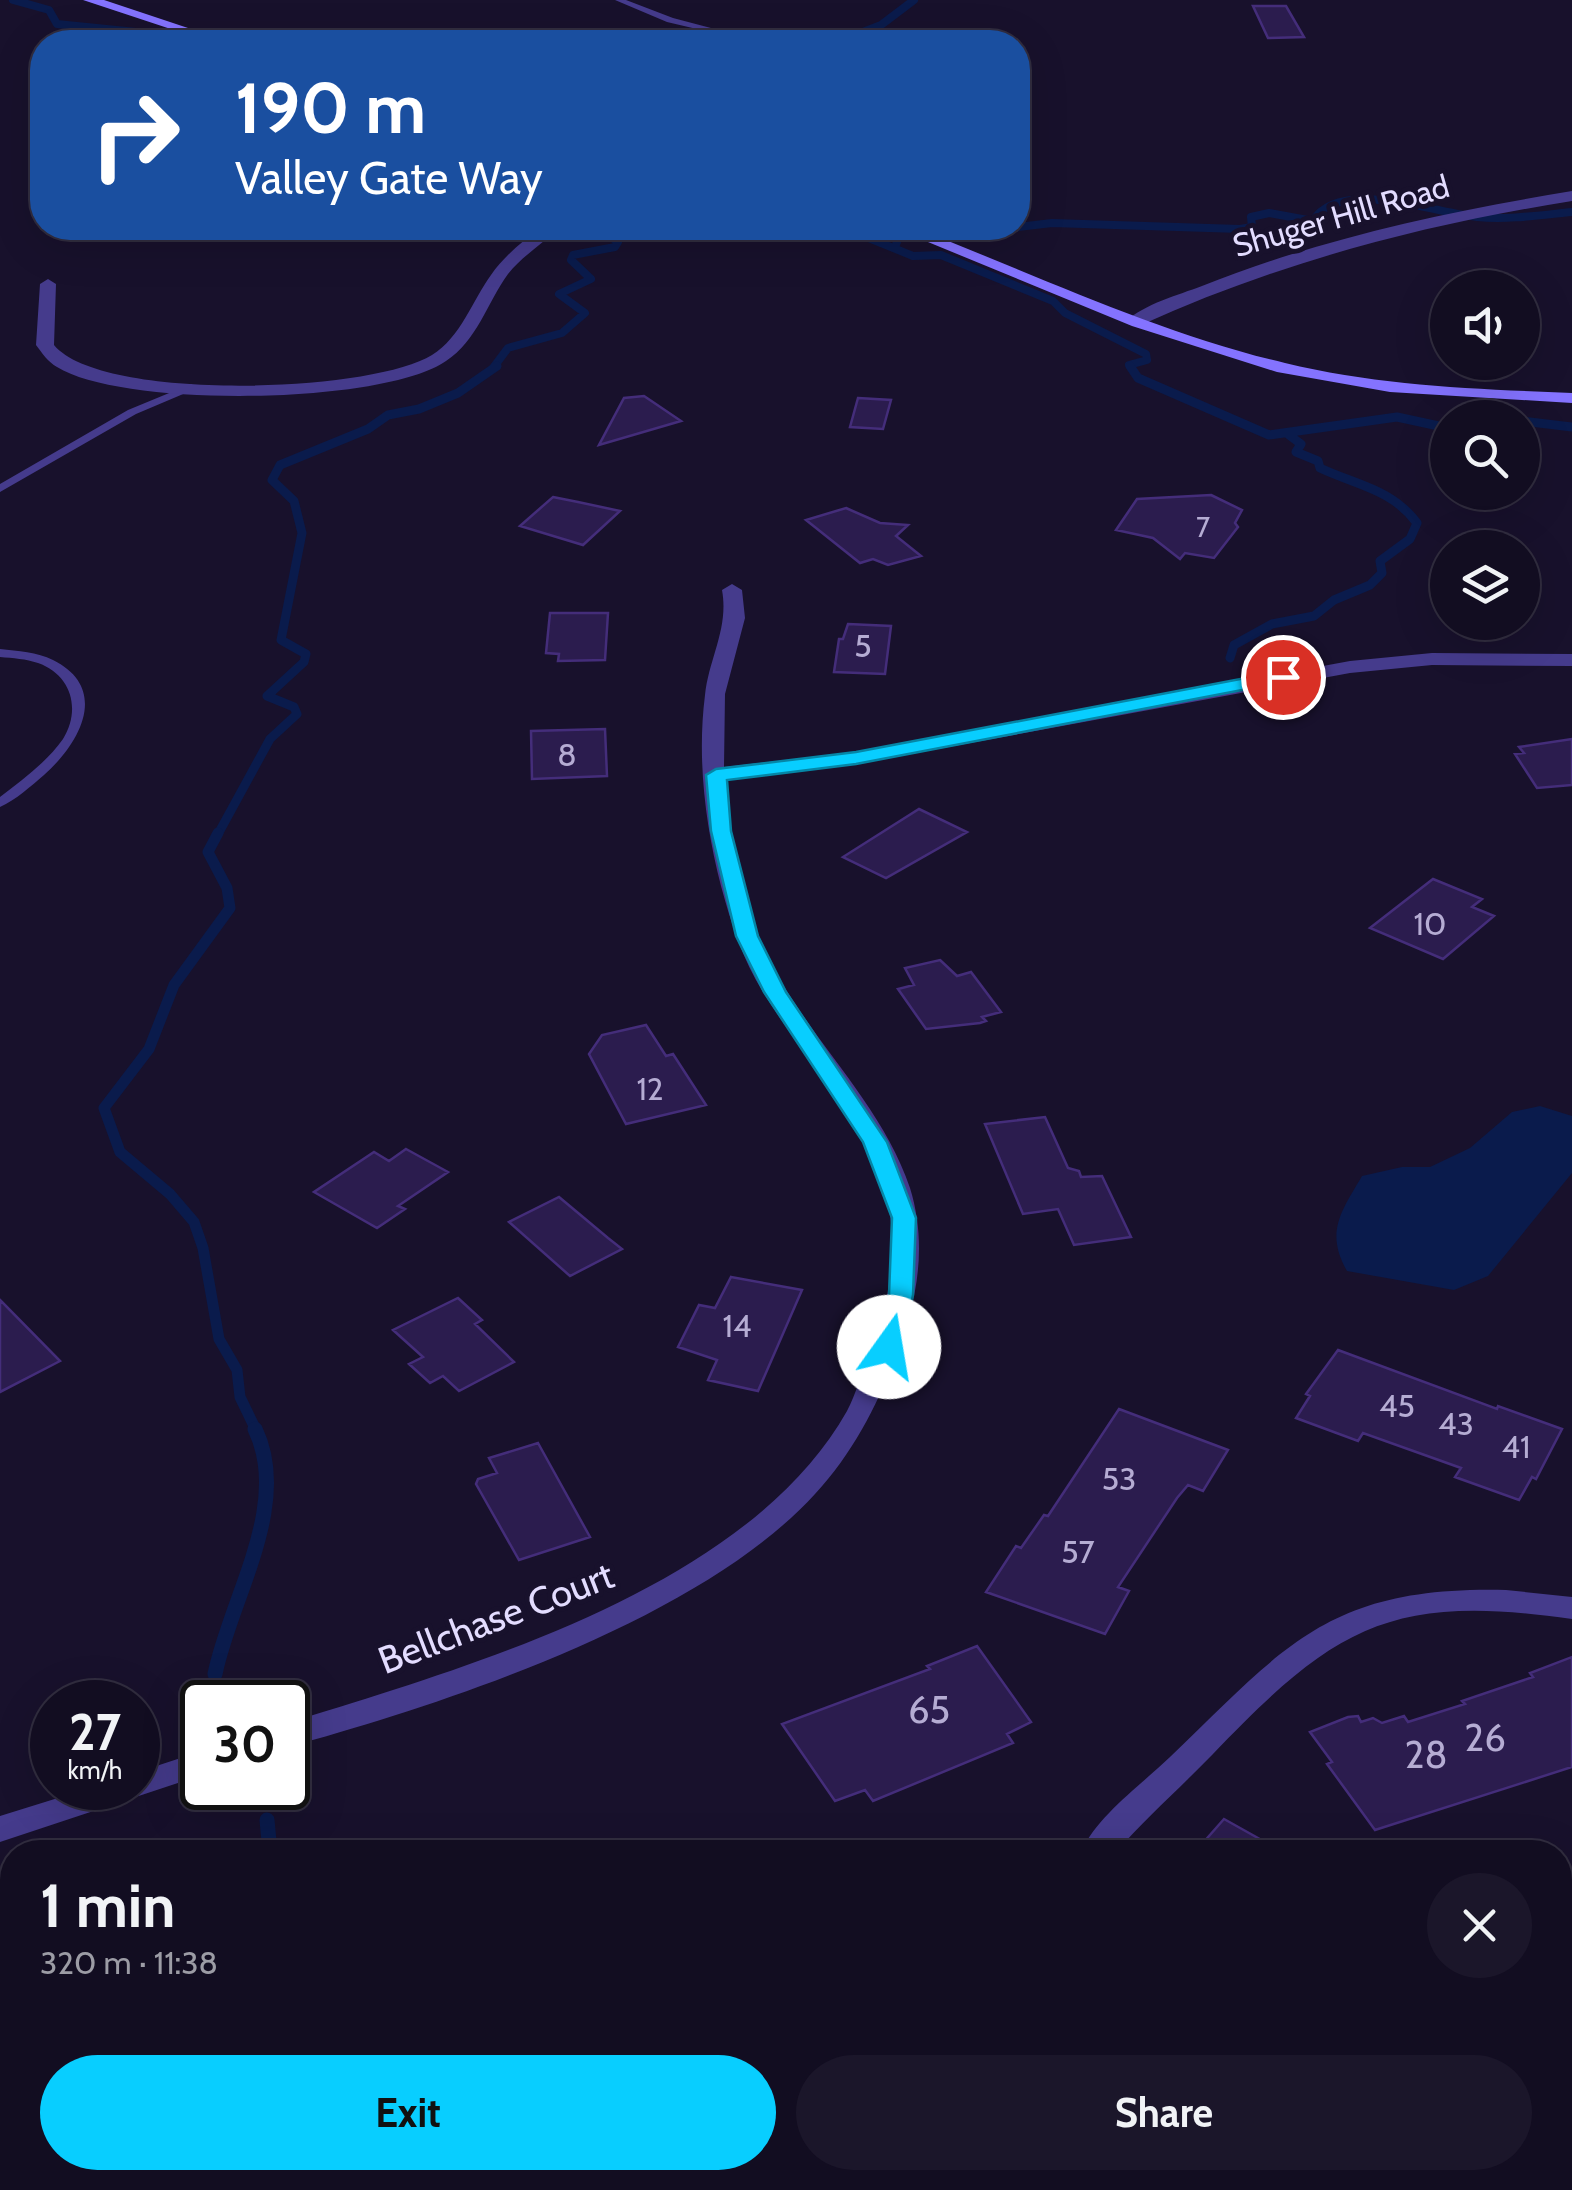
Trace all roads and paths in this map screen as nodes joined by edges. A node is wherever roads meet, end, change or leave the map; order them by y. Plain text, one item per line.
1 (90, 0) edge
2 (619, 0) edge
3 (185, 30) edge
4 (711, 30) edge
5 (1572, 196) edge
6 (536, 240) edge
7 (932, 240) edge
8 (48, 284) dead end
9 (1135, 321) junction
10 (191, 387) junction
11 (1572, 398) edge
12 (0, 489) edge
13 (732, 590) dead end
14 (0, 653) edge
15 (1572, 660) edge
16 (716, 775) junction
17 (0, 803) edge
18 (1572, 1608) edge
19 (310, 1728) edge
20 (59, 1810) edge
21 (0, 1829) edge
22 (1109, 1840) edge

1 - 3 main road
2 - 4 lane
5 - 9 street, Shuger Hill Road
6 - 10 street
7 - 9 main road
8 - 10 street
9 - 11 main road
10 - 12 lane
13 - 16 street, Bellchase Court
14 - 17 lane
15 - 16 street
16 - 19 street, Bellchase Court
18 - 22 street
20 - 21 street

